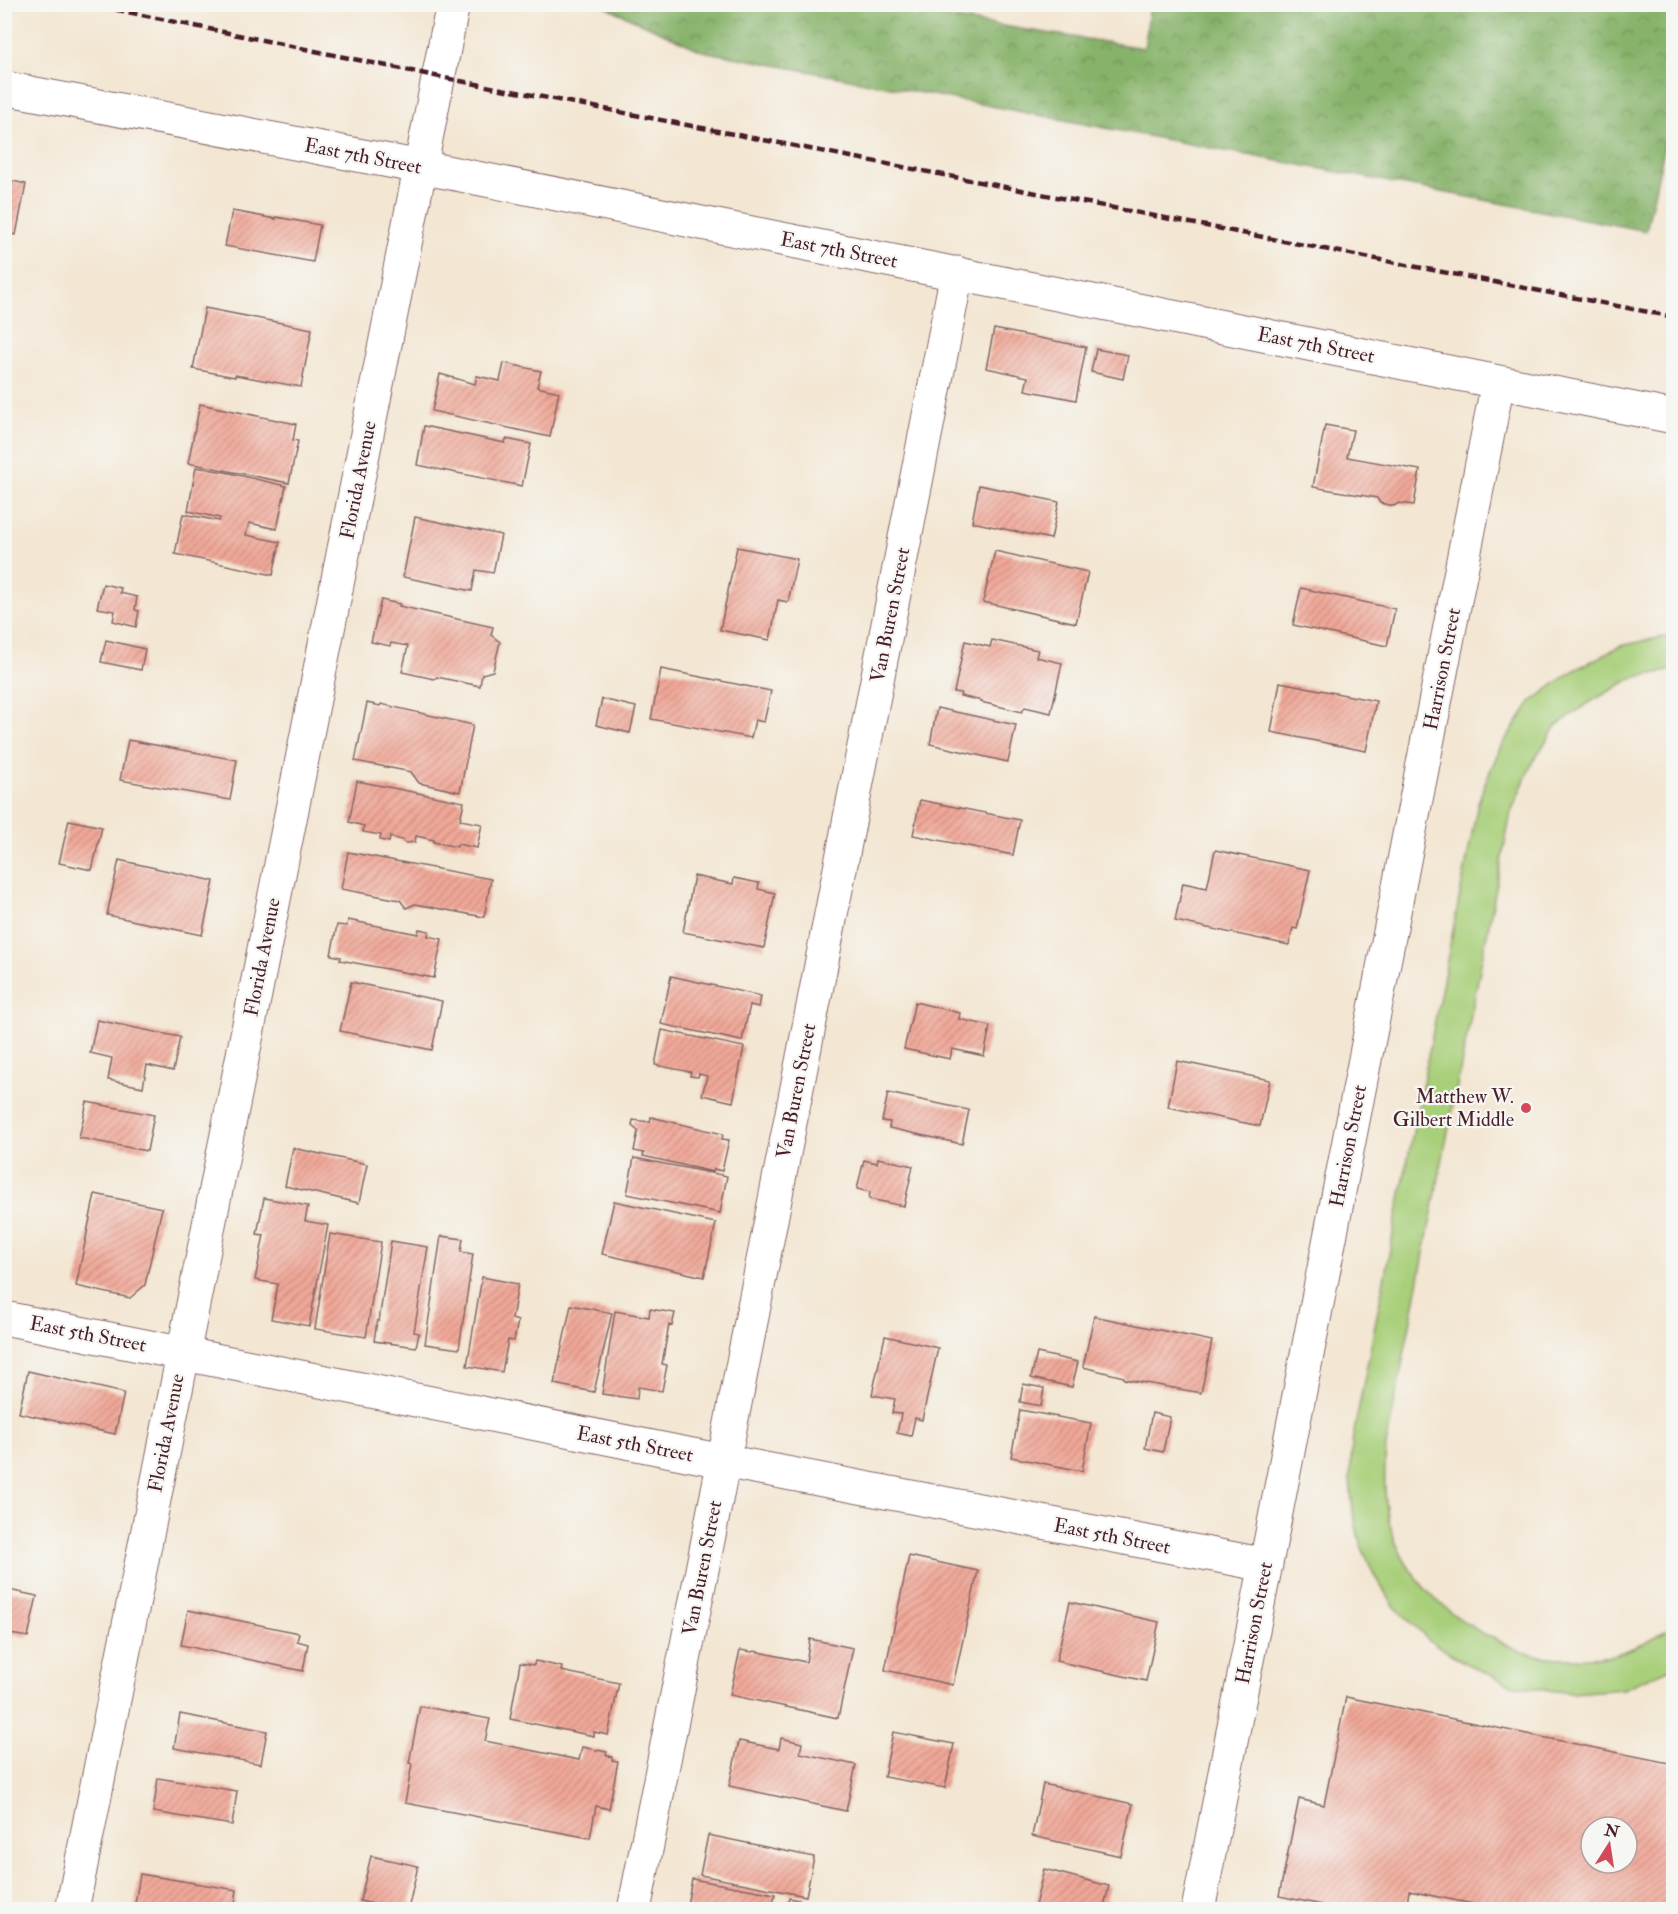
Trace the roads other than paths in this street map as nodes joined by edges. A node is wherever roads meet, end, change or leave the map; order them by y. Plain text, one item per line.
1 (453, 4) edge
2 (4, 87) edge
3 (421, 167) junction
4 (957, 273) junction
5 (1498, 382) junction
6 (1674, 417) edge
7 (4, 1318) edge
8 (182, 1353) junction
9 (723, 1461) junction
10 (1266, 1565) junction
11 (72, 1910) edge
12 (634, 1910) edge
13 (1198, 1910) edge

1 - 3 street, Florida Avenue
2 - 3 street, East 7th Street
3 - 4 street, East 7th Street
3 - 8 street, Florida Avenue
4 - 5 street, East 7th Street
4 - 9 street, Van Buren Street
5 - 6 street, East 7th Street
5 - 10 street, Harrison Street
7 - 8 street, East 5th Street
8 - 9 street, East 5th Street
8 - 11 street, Florida Avenue
9 - 10 street, East 5th Street
9 - 12 street, Van Buren Street
10 - 13 street, Harrison Street

